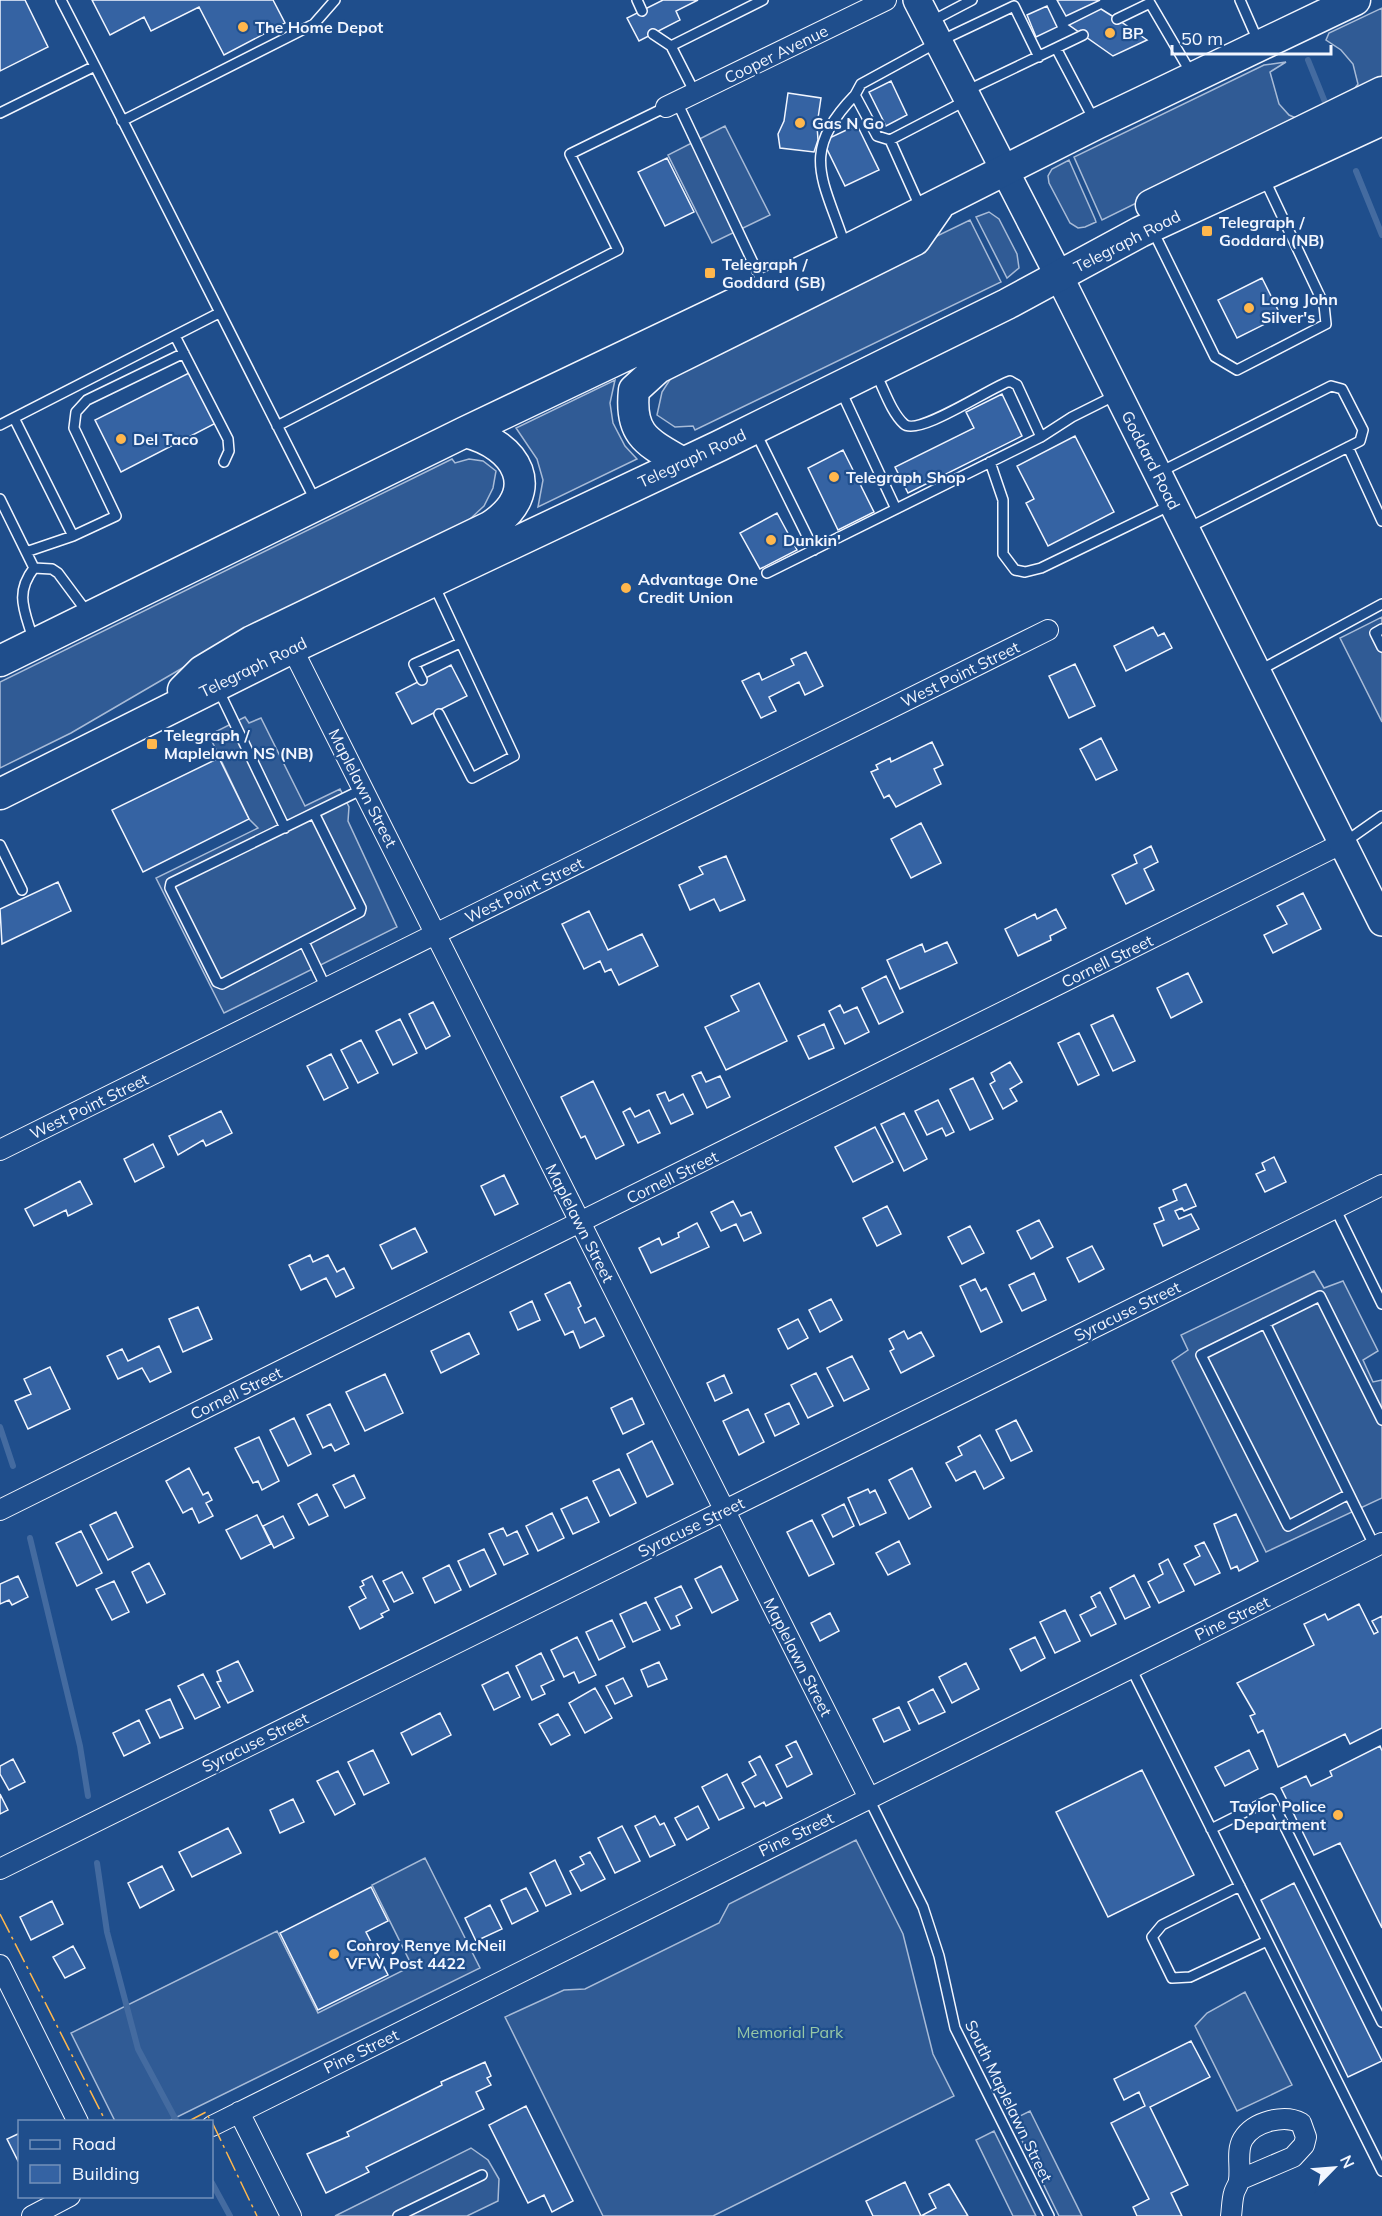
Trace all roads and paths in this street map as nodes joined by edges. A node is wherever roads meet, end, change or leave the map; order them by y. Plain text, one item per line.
1 (61, 0) edge
2 (334, 0) edge
3 (637, 0) edge
4 (764, 0) edge
5 (886, 0) edge
6 (972, 0) edge
7 (1240, 0) edge
8 (1342, 6) edge
9 (642, 11) dead end
10 (1117, 19) dead end
11 (928, 22) edge
12 (653, 33) dead end
13 (1083, 35) dead end
14 (671, 46) junction
15 (1260, 46) junction
16 (1056, 48) junction
17 (1039, 57) junction
18 (95, 66) junction
19 (1194, 77) junction
20 (1382, 92) edge
21 (695, 93) junction
22 (855, 95) junction
23 (965, 96) junction
24 (671, 105) junction
25 (0, 113) edge
26 (122, 121) junction
27 (1096, 124) junction
28 (1370, 125) edge
29 (890, 140) junction
30 (1003, 171) junction
31 (1263, 175) junction
32 (932, 207) junction
33 (1151, 228) junction
34 (1121, 243) junction
35 (847, 250) junction
36 (1059, 276) junction
37 (765, 289) junction
38 (219, 313) junction
39 (175, 336) junction
40 (184, 353) junction
41 (874, 369) junction
42 (839, 386) junction
43 (1118, 394) junction
44 (14, 418) junction
45 (0, 424) edge
46 (277, 426) junction
47 (754, 429) junction
48 (465, 432) junction
49 (1041, 437) junction
50 (1348, 447) junction
51 (224, 462) dead end
52 (990, 462) junction
53 (682, 463) junction
54 (1158, 473) junction
55 (0, 499) edge
56 (1173, 504) junction
57 (317, 505) junction
58 (896, 509) junction
59 (4, 520) edge
60 (1382, 520) edge
61 (1186, 530) junction
62 (73, 536) junction
63 (814, 550) junction
64 (26, 552) junction
65 (34, 568) junction
66 (767, 573) dead end
67 (432, 580) junction
68 (1382, 604) edge
69 (91, 616) junction
70 (1382, 629) edge
71 (1048, 630) dead end
72 (460, 643) junction
73 (35, 644) junction
74 (1382, 647) edge
75 (292, 648) junction
76 (0, 661) edge
77 (1257, 672) junction
78 (422, 680) dead end
79 (217, 686) junction
80 (439, 714) dead end
81 (158, 715) junction
82 (363, 789) junction
83 (0, 794) edge
84 (314, 813) junction
85 (1382, 816) edge
86 (285, 828) junction
87 (1343, 843) junction
88 (0, 845) edge
89 (22, 890) dead end
90 (1382, 922) edge
91 (436, 934) junction
92 (304, 942) junction
93 (327, 988) junction
94 (0, 1150) edge
95 (1382, 1185) edge
96 (1335, 1208) junction
97 (580, 1222) junction
98 (1382, 1304) edge
99 (1265, 1323) junction
100 (1382, 1420) edge
101 (1349, 1494) junction
102 (0, 1509) edge
103 (724, 1510) junction
104 (1378, 1545) edge
105 (1131, 1668) junction
106 (869, 1798) junction
107 (1211, 1829) junction
108 (0, 1869) edge
109 (1240, 1886) junction
110 (1267, 1941) junction
111 (0, 1965) edge
112 (1382, 2022) edge
113 (239, 2112) junction
114 (78, 2120) edge
115 (213, 2125) edge
116 (1382, 2171) edge
117 (482, 2175) dead end
118 (1239, 2180) dead end
119 (66, 2198) edge
120 (32, 2216) edge
121 (291, 2216) edge
122 (398, 2216) edge
123 (1049, 2216) edge
124 (1231, 2216) edge

1 - 18 lane
2 - 26 lane
3 - 9 lane
4 - 14 lane
5 - 21 street, Cooper Avenue
6 - 11 lane
7 - 15 lane
8 - 15 main road
10 - 19 lane
11 - 17 lane
11 - 22 lane
11 - 23 main road, Goddard Road
12 - 14 lane
13 - 16 lane
14 - 21 lane
15 - 19 main road
16 - 17 lane
16 - 27 lane
17 - 23 lane
18 - 25 lane
18 - 26 lane
19 - 27 main road
20 - 34 main road
21 - 24 street, Cooper Avenue
22 - 29 lane
22 - 35 lane
23 - 29 lane
23 - 30 main road, Goddard Road
24 - 37 lane
24 - 46 lane
26 - 38 lane
27 - 30 main road
28 - 31 main road, Telegraph Road
29 - 32 lane
30 - 32 main road
30 - 36 main road, Goddard Road
31 - 33 main road, Telegraph Road
31 - 33 lane
32 - 35 main road
32 - 53 main road
33 - 34 main road, Telegraph Road
34 - 36 main road, Telegraph Road
35 - 37 main road
36 - 41 main road, Telegraph Road
36 - 43 main road, Goddard Road
37 - 48 main road
38 - 39 lane
38 - 46 lane
39 - 40 lane
39 - 44 lane
40 - 51 lane
40 - 62 lane
41 - 42 main road, Telegraph Road
41 - 49 lane
42 - 47 main road, Telegraph Road
42 - 58 lane
43 - 49 lane
43 - 54 main road, Goddard Road
44 - 45 lane
44 - 62 lane
46 - 57 lane
47 - 53 main road, Telegraph Road
47 - 63 lane
48 - 57 main road
48 - 81 main road
49 - 52 lane
50 - 54 lane
50 - 60 lane
50 - 61 lane
52 - 56 lane
52 - 58 lane
53 - 67 main road, Telegraph Road
54 - 56 main road, Goddard Road
55 - 59 lane
56 - 61 main road, Goddard Road
57 - 69 main road
58 - 63 lane
59 - 64 lane
61 - 77 main road, Goddard Road
62 - 64 lane
63 - 66 lane
64 - 65 lane
65 - 69 lane
65 - 73 lane
67 - 72 lane
67 - 75 main road, Telegraph Road
68 - 77 lane
69 - 73 main road
70 - 74 lane
71 - 91 street, West Point Street
72 - 78 lane
72 - 80 lane
73 - 76 main road
75 - 79 main road, Telegraph Road
75 - 82 street, Maplelawn Street
77 - 87 main road, Goddard Road
79 - 81 main road, Telegraph Road
79 - 86 lane
81 - 83 main road, Telegraph Road
82 - 84 lane
82 - 91 street, Maplelawn Street
84 - 86 lane
84 - 92 lane
85 - 87 lane
86 - 92 lane
87 - 90 main road, Goddard Road
87 - 97 street, Cornell Street
88 - 89 lane
91 - 93 street, West Point Street
91 - 97 street, Maplelawn Street
92 - 93 lane
93 - 94 street, West Point Street
95 - 96 street, Syracuse Street
96 - 98 lane
96 - 103 street, Syracuse Street
97 - 102 street, Cornell Street
97 - 103 street, Maplelawn Street
99 - 100 lane
99 - 101 lane
99 - 101 lane
101 - 104 lane
103 - 106 street, Maplelawn Street
103 - 108 street, Syracuse Street
104 - 105 street, Pine Street
105 - 106 street, Pine Street
105 - 107 lane
106 - 113 street, Pine Street
106 - 123 lane, South Maplelawn Street
107 - 109 lane
107 - 112 lane
109 - 110 lane
109 - 110 lane
110 - 116 lane
111 - 114 street
113 - 115 street, Pine Street
113 - 121 street
117 - 122 lane
118 - 124 street
119 - 120 street

